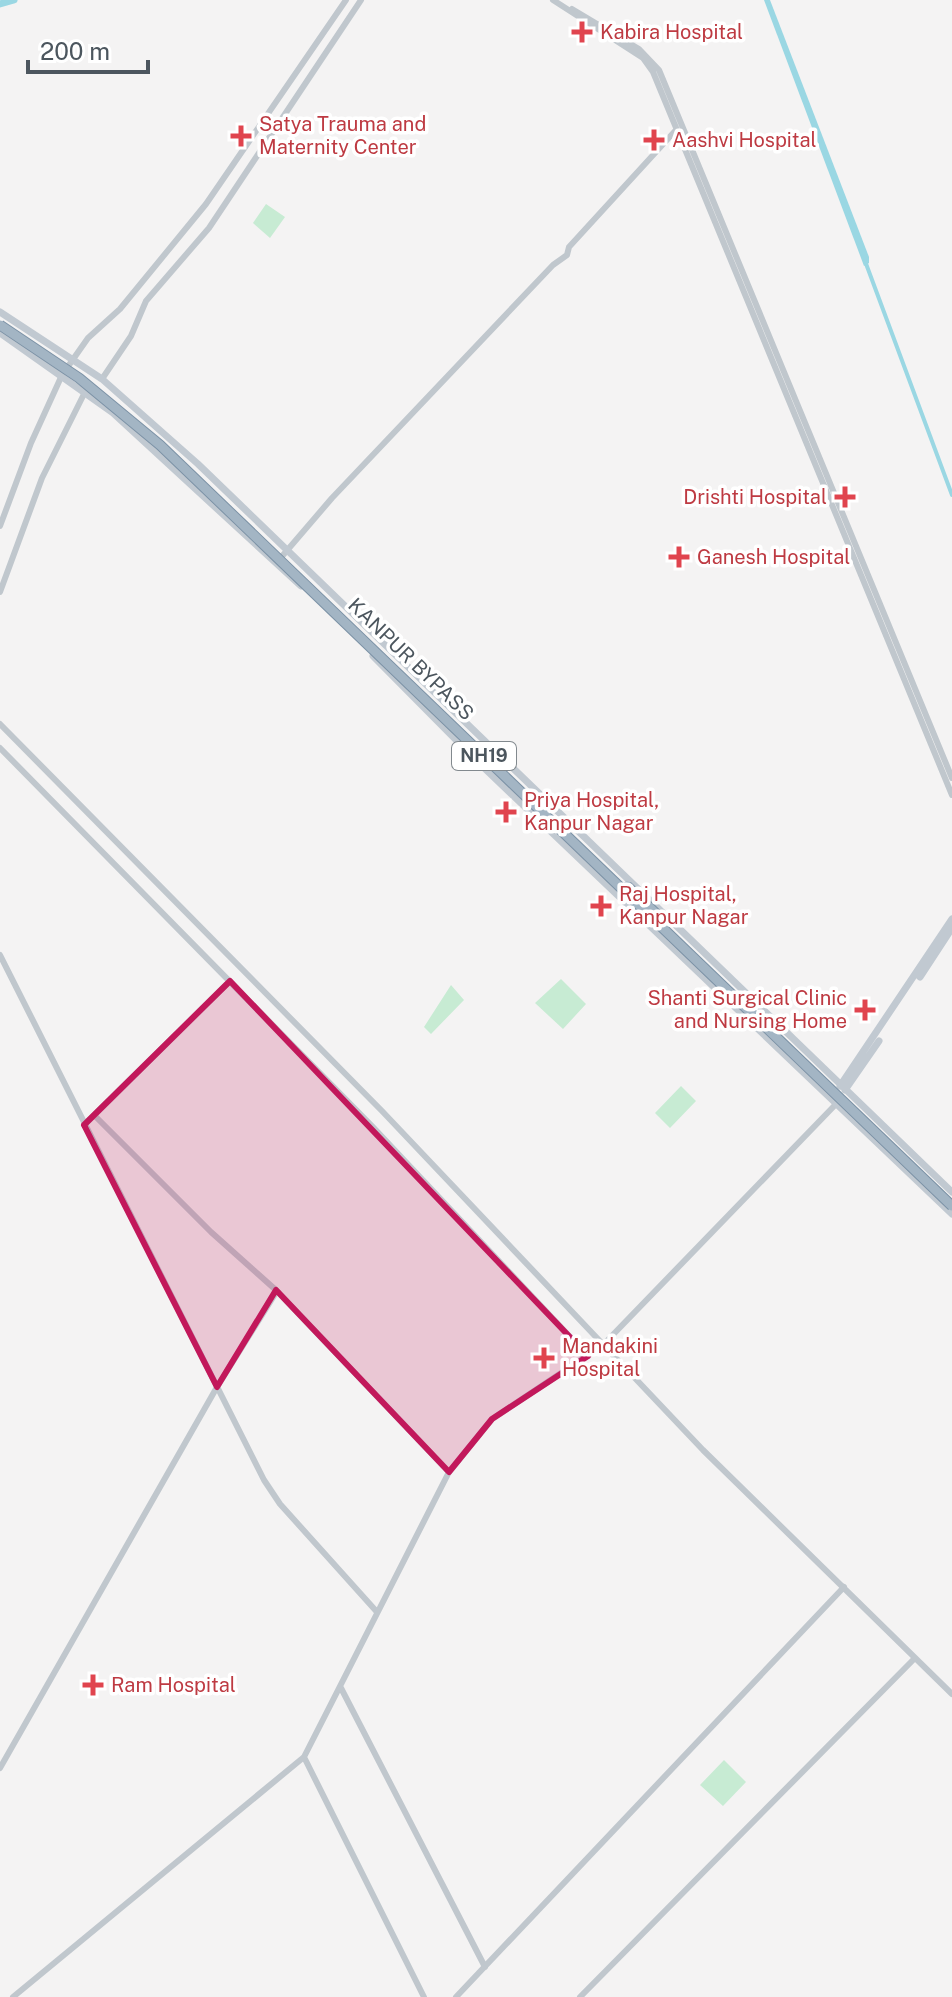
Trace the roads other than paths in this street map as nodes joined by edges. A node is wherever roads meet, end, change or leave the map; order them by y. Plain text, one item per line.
1 (346, 0) edge
2 (361, 0) edge
3 (556, 0) edge
4 (676, 130) junction
5 (0, 312) edge
6 (0, 319) edge
7 (0, 325) edge
8 (0, 333) edge
9 (74, 358) junction
10 (62, 375) junction
11 (102, 379) junction
12 (86, 390) junction
13 (0, 526) edge
14 (289, 550) junction
15 (276, 563) junction
16 (0, 592) edge
17 (0, 724) edge
18 (0, 748) edge
19 (952, 778) edge
20 (952, 795) edge
21 (952, 919) edge
22 (952, 928) edge
23 (0, 955) edge
24 (230, 981) junction
25 (828, 1071) junction
26 (852, 1074) junction
27 (844, 1086) junction
28 (854, 1096) junction
29 (834, 1100) junction
30 (95, 1116) junction
31 (84, 1125) junction
32 (952, 1192) edge
33 (952, 1198) edge
34 (952, 1206) edge
35 (952, 1214) edge
36 (277, 1291) junction
37 (603, 1345) junction
38 (588, 1356) junction
39 (215, 1382) junction
40 (449, 1472) junction
41 (844, 1587) junction
42 (377, 1612) junction
43 (915, 1658) junction
44 (341, 1688) junction
45 (952, 1694) edge
46 (304, 1757) junction
47 (0, 1768) edge
48 (485, 1967) junction
49 (13, 1997) edge
50 (424, 1997) edge
51 (456, 1997) edge
52 (580, 1997) edge

1 - 9 street
2 - 11 street
3 - 4 street
3 - 19 street
4 - 14 street
4 - 20 street
5 - 9 main road
6 - 33 highway, KANPUR BYPASS / NH19, bridge
7 - 34 highway, KANPUR BYPASS / NH19, bridge
8 - 10 main road
9 - 10 street
9 - 11 main road
10 - 12 main road
10 - 13 street
11 - 14 main road
12 - 15 main road
12 - 16 street
14 - 15 street
14 - 25 main road
15 - 29 main road
17 - 37 street
18 - 24 street
21 - 26 main road
22 - 26 main road
23 - 31 street
24 - 30 street
24 - 38 street
25 - 26 main road
25 - 27 main road
26 - 27 main road
26 - 28 main road
27 - 28 main road
27 - 29 main road
28 - 32 main road
29 - 35 main road
29 - 37 street
30 - 31 street
30 - 36 street
31 - 39 street
36 - 39 street
36 - 40 street
37 - 38 street
37 - 41 street
38 - 40 street
39 - 42 street
39 - 47 street
40 - 42 street
41 - 43 street
41 - 48 street
42 - 44 street
43 - 45 street
43 - 52 street
44 - 46 street
44 - 48 street
46 - 49 street
46 - 50 street
48 - 51 street

